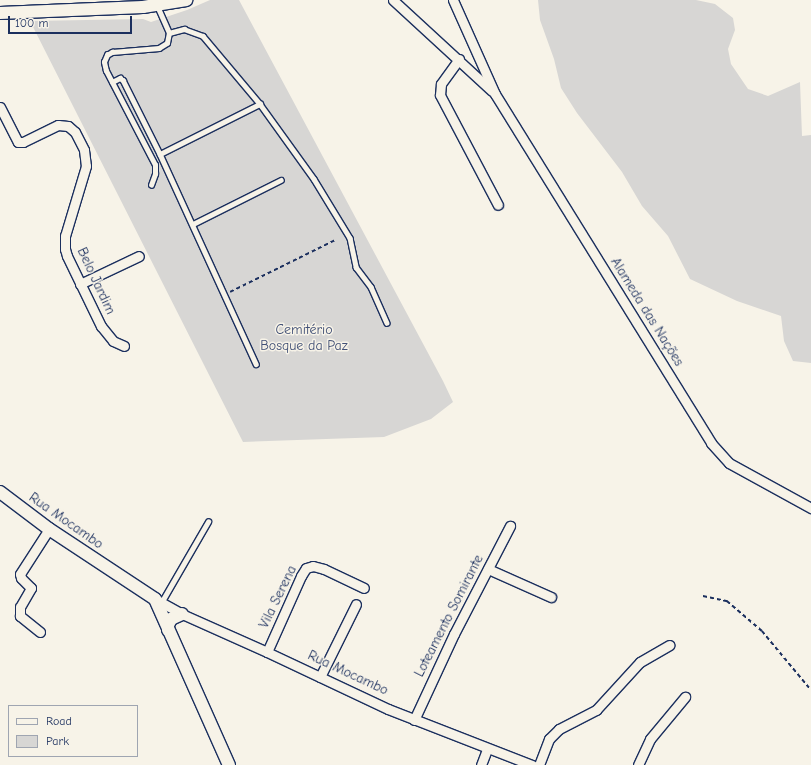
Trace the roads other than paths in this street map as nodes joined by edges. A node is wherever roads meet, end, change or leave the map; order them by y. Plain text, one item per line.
1 (186, 0) edge
2 (394, 0) edge
3 (453, 0) edge
4 (157, 6) junction
5 (0, 13) edge
6 (168, 33) junction
7 (459, 59) junction
8 (112, 82) junction
9 (495, 94) junction
10 (260, 104) junction
11 (0, 107) edge
12 (160, 154) junction
13 (281, 180) dead end
14 (151, 185) dead end
15 (498, 205) dead end
16 (193, 224) junction
17 (139, 256) dead end
18 (80, 284) junction
19 (387, 323) dead end
20 (124, 346) dead end
21 (256, 364) dead end
22 (0, 492) edge
23 (811, 508) edge
24 (208, 522) dead end
25 (510, 526) dead end
26 (49, 529) junction
27 (488, 569) junction
28 (364, 588) dead end
29 (551, 597) dead end
30 (158, 601) junction
31 (356, 604) dead end
32 (182, 614) junction
33 (168, 630) junction
34 (40, 632) dead end
35 (670, 645) dead end
36 (267, 652) junction
37 (320, 677) junction
38 (684, 697) dead end
39 (414, 720) junction
40 (487, 749) junction
41 (229, 765) edge
42 (481, 765) edge
43 (532, 765) edge
44 (539, 765) edge
45 (638, 765) edge

1 - 4 main road
2 - 7 street, Alameda das Nações
3 - 9 street, Alameda das Nações
4 - 5 main road
4 - 6 lane
6 - 8 lane
6 - 10 lane
7 - 9 street, Alameda das Nações
7 - 15 street
8 - 12 lane
8 - 14 lane
9 - 23 street, Alameda das Nações
10 - 12 lane
10 - 19 lane
11 - 18 street, Belo Jardim
12 - 16 lane
13 - 16 lane
16 - 21 lane
17 - 18 street
18 - 20 street, Belo Jardim
22 - 26 main road, Rua Mocambo
24 - 30 lane
25 - 27 street, Loteamento Somirante
26 - 30 main road, Rua Mocambo
26 - 34 street
27 - 29 street
27 - 39 street, Loteamento Somirante
28 - 36 street, Vila Serena
30 - 32 street, Rua Mocambo
30 - 33 main road
31 - 37 street
32 - 33 main road
32 - 36 street, Rua Mocambo
33 - 41 main road
35 - 44 street
36 - 37 street, Rua Mocambo
37 - 39 street, Rua Mocambo
38 - 45 street
39 - 40 street, Rua Mocambo
40 - 42 street
40 - 43 street, Rua Mocambo

